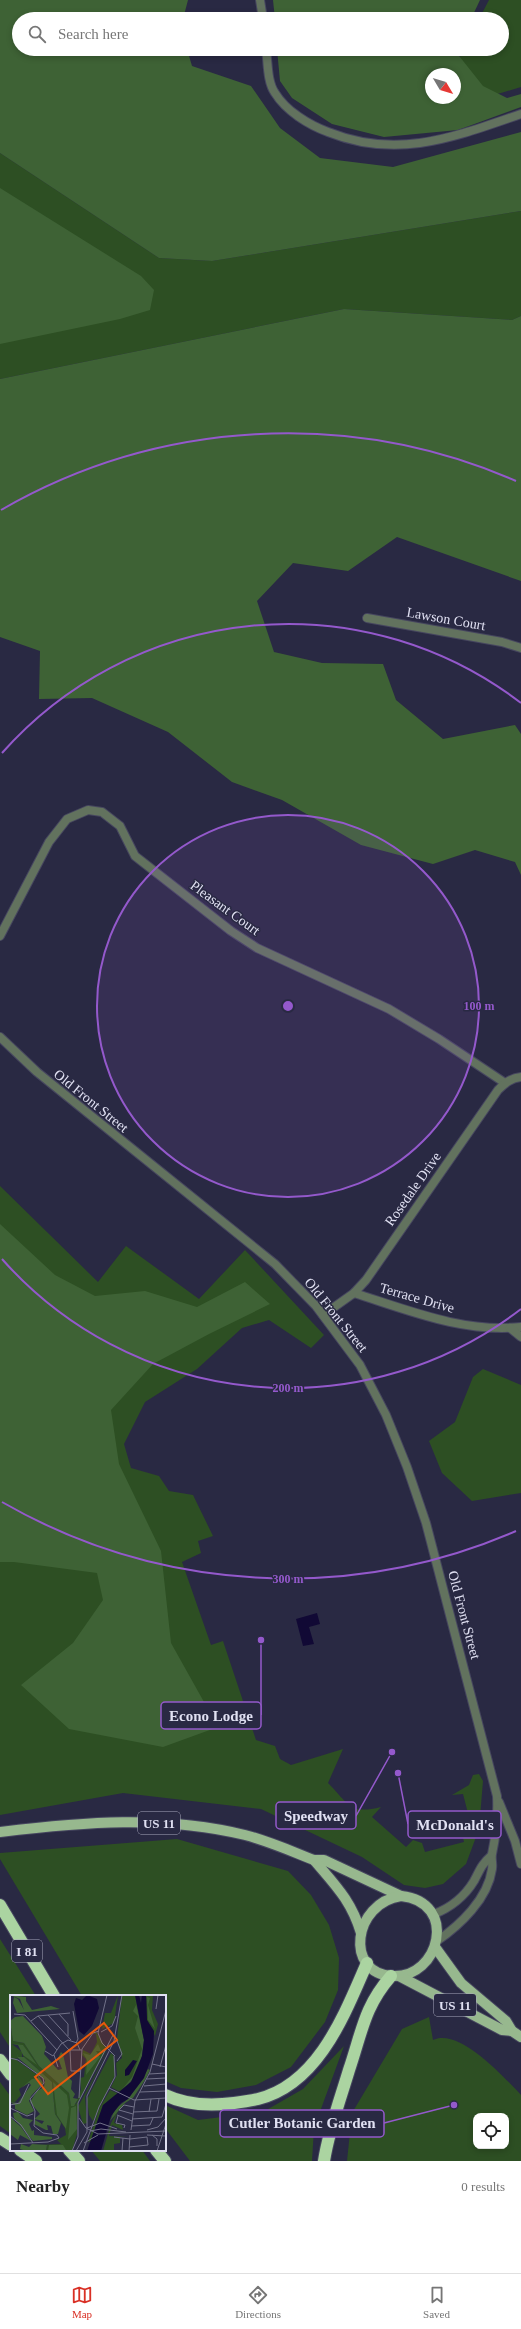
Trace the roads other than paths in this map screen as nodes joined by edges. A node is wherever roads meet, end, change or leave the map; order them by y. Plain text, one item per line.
1 (260, 0) edge
2 (262, 12) edge
3 (267, 56) edge
4 (521, 114) edge
5 (367, 618) dead end
6 (521, 648) edge
7 (0, 936) edge
8 (0, 1037) edge
9 (521, 1077) edge
10 (505, 1083) junction
11 (354, 1292) junction
12 (323, 1315) junction
13 (521, 1326) edge
14 (510, 1328) junction
15 (521, 1337) edge
16 (497, 1796) junction
17 (0, 1832) edge
18 (491, 1856) junction
19 (314, 1860) junction
20 (521, 1864) edge
21 (401, 1896) junction
22 (0, 1905) edge
23 (434, 1914) junction
24 (361, 1933) junction
25 (436, 1944) junction
26 (32, 1960) junction
27 (367, 1963) junction
28 (395, 1976) junction
29 (53, 1995) edge
30 (61, 1995) edge
31 (512, 2031) junction
32 (521, 2038) edge
33 (0, 2060) edge
34 (10, 2075) edge
35 (166, 2095) edge
36 (0, 2138) edge
37 (10, 2143) edge
38 (21, 2151) edge
39 (70, 2151) edge
40 (157, 2151) edge
41 (36, 2161) edge
42 (79, 2161) edge
43 (165, 2161) edge
44 (324, 2161) edge

1 - 2 street
3 - 4 street
5 - 6 street, Lawson Court
7 - 10 street, Pleasant Court
8 - 12 street, Old Front Street
9 - 10 street
10 - 11 street, Rosedale Drive
11 - 12 street, Rosedale Drive
11 - 14 street, Terrace Drive
12 - 16 street, Old Front Street
13 - 14 street, Terrace Drive
14 - 15 street
16 - 18 street, Old Front Street
16 - 20 street, Old Front Street
17 - 19 main road, US 11
18 - 23 street
18 - 25 street, Old Front Street
19 - 21 main road, US 11
19 - 24 main road, US 11
21 - 23 main road, US 11
21 - 24 main road
22 - 26 highway, I 81
23 - 25 main road
24 - 27 main road, US 11
25 - 28 main road
25 - 31 main road, US 11
26 - 29 highway, I 81
26 - 30 highway
27 - 28 main road, US 11
27 - 35 highway
28 - 31 main road, US 11
28 - 44 highway
31 - 32 main road, US 11
33 - 34 highway
36 - 37 highway
38 - 41 highway
39 - 42 highway
40 - 43 highway

